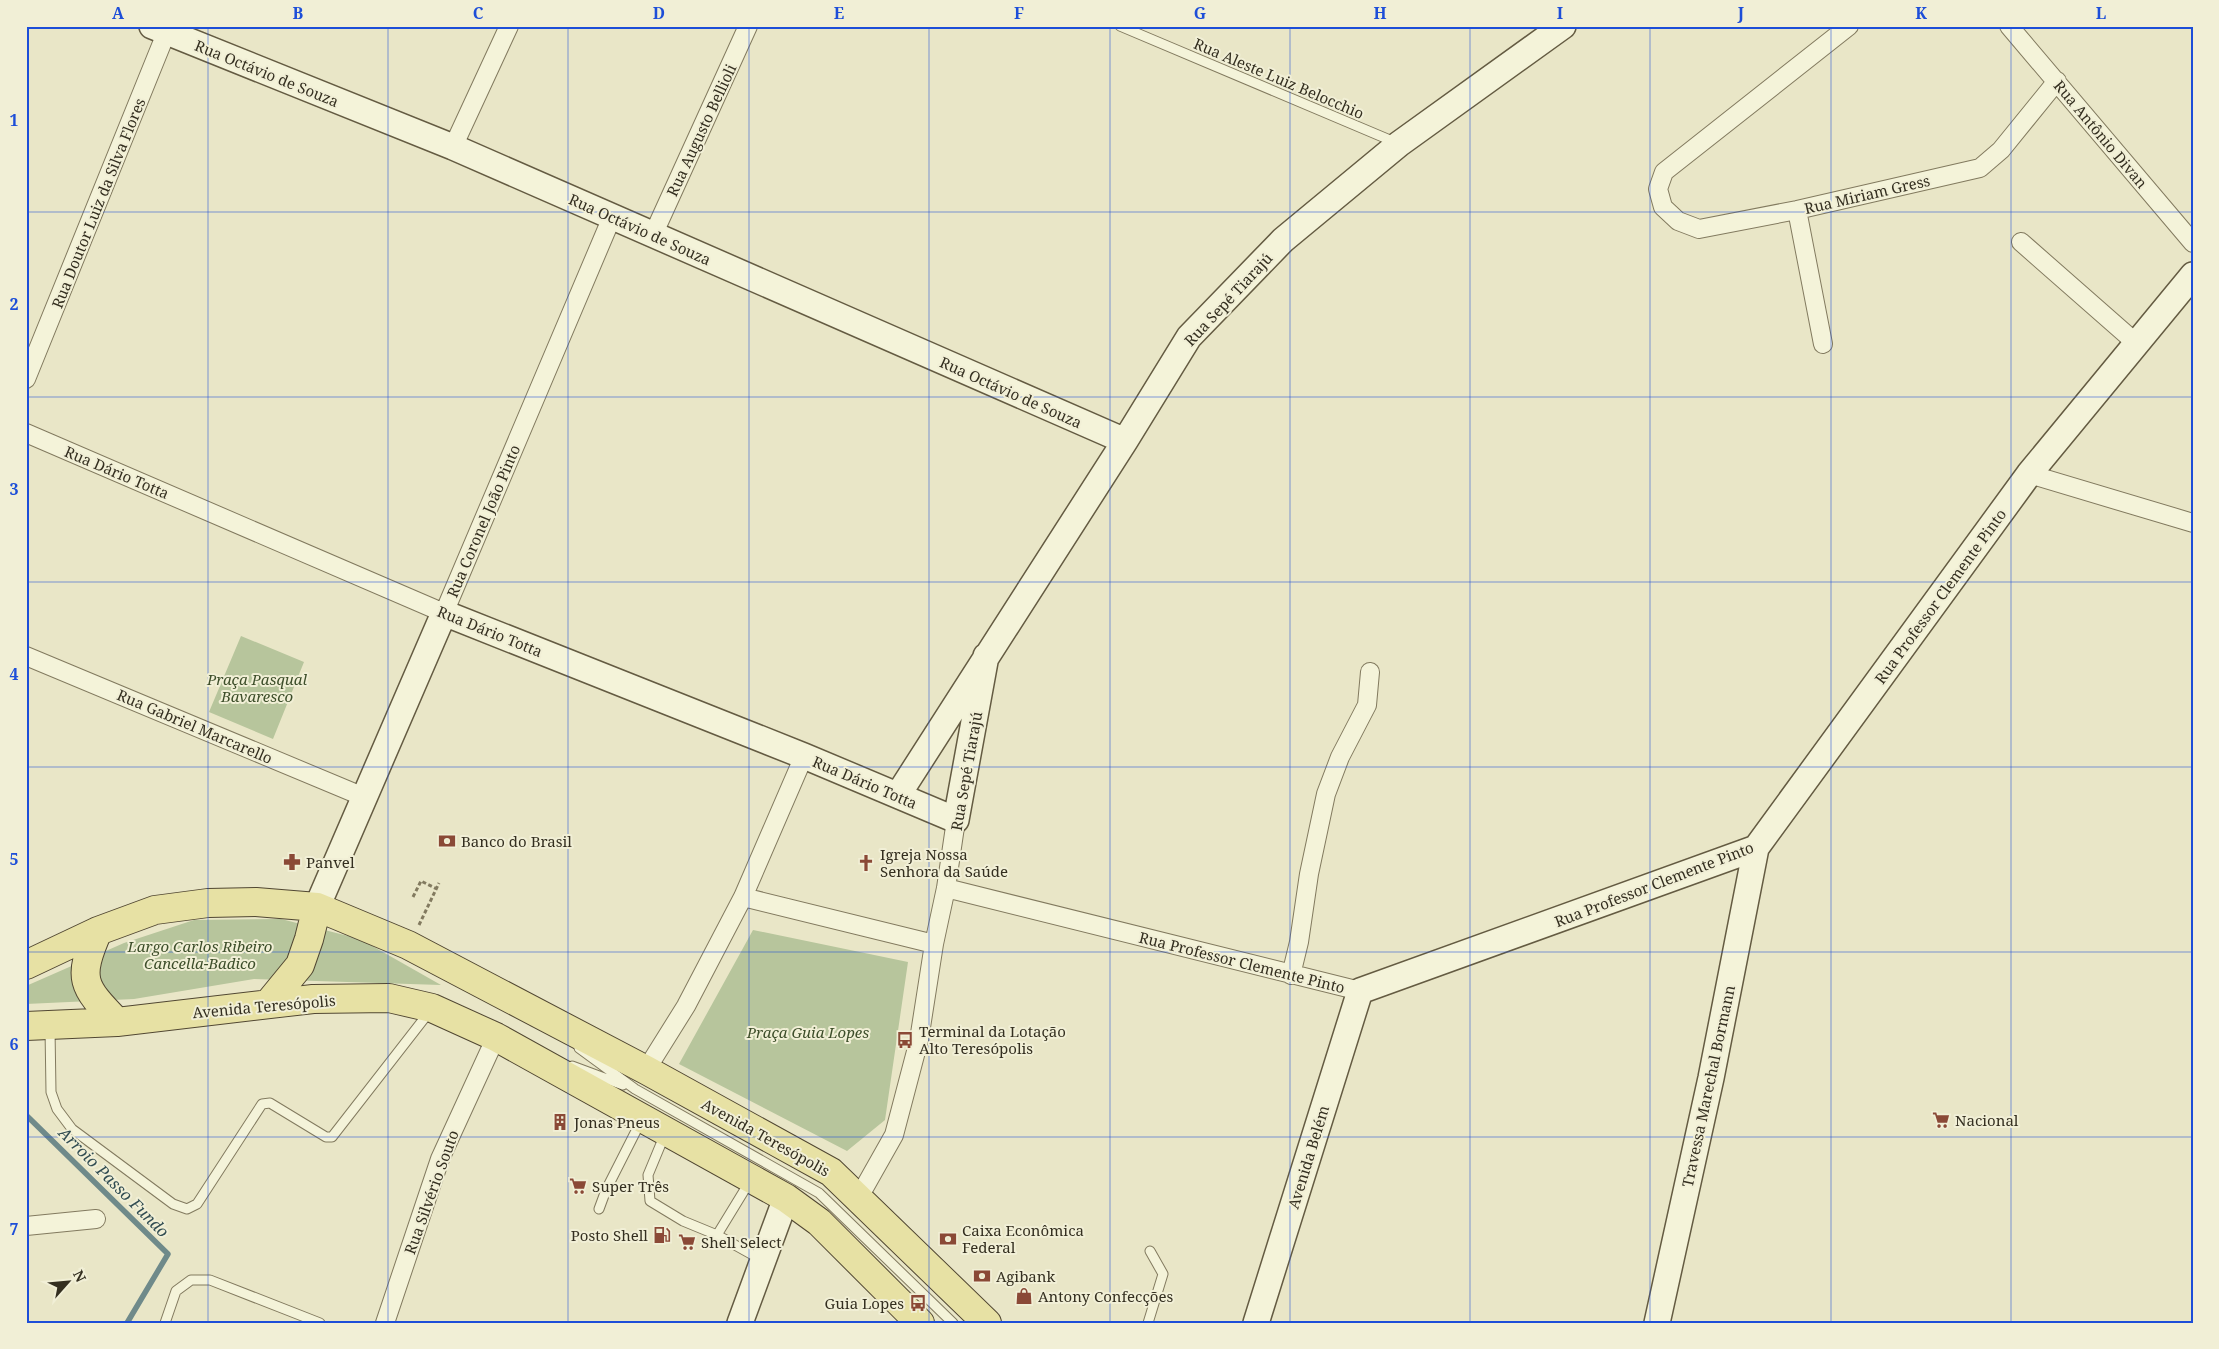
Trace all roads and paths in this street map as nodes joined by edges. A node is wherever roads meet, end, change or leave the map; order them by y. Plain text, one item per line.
1 (509, 26) edge
2 (748, 26) edge
3 (1120, 26) edge
4 (1563, 26) edge
5 (1849, 26) edge
6 (2009, 26) edge
7 (163, 28) edge
8 (2057, 81) junction
9 (1399, 144) junction
10 (453, 147) junction
11 (1797, 210) junction
12 (612, 217) junction
13 (653, 235) junction
14 (2021, 242) dead end
15 (2193, 243) edge
16 (2193, 274) edge
17 (2136, 343) junction
18 (1823, 344) dead end
19 (26, 379) edge
20 (26, 433) edge
21 (1125, 441) junction
22 (2029, 474) junction
23 (2193, 523) edge
24 (444, 613) junction
25 (26, 656) edge
26 (986, 656) junction
27 (1370, 672) dead end
28 (804, 756) junction
29 (898, 795) junction
30 (364, 797) junction
31 (956, 820) junction
32 (1756, 848) junction
33 (439, 883) dead end
34 (946, 888) junction
35 (437, 889) junction
36 (412, 897) dead end
37 (743, 898) junction
38 (316, 907) junction
39 (98, 931) junction
40 (934, 944) junction
41 (408, 945) junction
42 (26, 966) edge
43 (1291, 975) junction
44 (1360, 991) junction
45 (511, 999) junction
46 (268, 1004) junction
47 (432, 1008) junction
48 (117, 1022) junction
49 (38, 1025) edge
50 (496, 1037) junction
51 (641, 1080) junction
52 (642, 1118) junction
53 (666, 1132) junction
54 (751, 1180) junction
55 (859, 1197) junction
56 (786, 1198) junction
57 (599, 1209) dead end
58 (96, 1219) dead end
59 (26, 1226) edge
60 (717, 1235) junction
61 (1150, 1251) dead end
62 (763, 1260) junction
63 (165, 1323) edge
64 (320, 1323) edge
65 (385, 1323) edge
66 (740, 1323) edge
67 (920, 1323) edge
68 (953, 1323) edge
69 (986, 1323) edge
70 (1148, 1323) edge
71 (1256, 1323) edge
72 (1657, 1323) edge

1 - 10 street
2 - 13 street, Rua Augusto Bellioli
3 - 9 lane, Rua Aleste Luiz Belocchio
4 - 9 street, Rua Sepé Tiarajú
5 - 11 street, Rua Miriam Gress
6 - 8 street, Rua Antônio Divan
7 - 10 street, Rua Octávio de Souza
7 - 19 street, Rua Doutor Luiz da Silva Flores
8 - 11 street, Rua Miriam Gress
8 - 15 street, Rua Antônio Divan
9 - 21 street, Rua Sepé Tiarajú
10 - 12 street, Rua Octávio de Souza
11 - 18 street
12 - 13 street, Rua Octávio de Souza
12 - 24 street, Rua Coronel João Pinto
13 - 21 street, Rua Octávio de Souza
14 - 17 street
16 - 17 street, Rua Professor Clemente Pinto
17 - 22 street, Rua Professor Clemente Pinto
20 - 24 street, Rua Dário Totta
21 - 26 street, Rua Sepé Tiarajú
22 - 23 street
22 - 32 street, Rua Professor Clemente Pinto
24 - 28 street, Rua Dário Totta
24 - 30 street, Rua Coronel João Pinto
25 - 30 street, Rua Gabriel Marcarello
26 - 29 street, Rua Sepé Tiarajú
26 - 31 street, Rua Sepé Tiarajú
27 - 43 street
28 - 29 street, Rua Dário Totta
28 - 37 street
29 - 31 street, Rua Dário Totta
30 - 38 street, Rua Coronel João Pinto
31 - 34 street, Rua Sepé Tiarajú
32 - 44 street, Rua Professor Clemente Pinto
32 - 72 street, Travessa Marechal Bormann
33 - 35 path
34 - 40 street, Rua Sepé Tiarajú
34 - 43 street, Rua Professor Clemente Pinto
35 - 36 path
35 - 41 path
37 - 40 street
37 - 51 street
38 - 39 main road, Avenida Teresópolis
38 - 41 main road, Avenida Teresópolis
38 - 46 main road
39 - 42 main road, Avenida Teresópolis
39 - 48 main road
40 - 55 street
41 - 45 main road, Avenida Teresópolis
43 - 44 street, Rua Professor Clemente Pinto
44 - 71 street, Avenida Belém
45 - 51 main road, Avenida Teresópolis
45 - 51 lane, Avenida Teresópolis
46 - 47 main road, Avenida Teresópolis
46 - 48 main road, Avenida Teresópolis
47 - 49 lane
47 - 50 main road, Avenida Teresópolis
48 - 49 main road, Avenida Teresópolis
50 - 51 lane, Avenida Teresópolis
50 - 52 main road, Avenida Teresópolis
50 - 65 street, Rua Silvério Souto
51 - 55 main road, Avenida Teresópolis
51 - 68 lane
52 - 53 main road, Avenida Teresópolis
52 - 57 lane
53 - 54 main road, Avenida Teresópolis
53 - 60 lane
54 - 56 main road, Avenida Teresópolis
54 - 60 lane
55 - 69 main road, Avenida Teresópolis
56 - 62 street
56 - 67 main road, Avenida Teresópolis
58 - 59 street
60 - 62 lane
61 - 70 lane
62 - 66 street
63 - 64 lane

